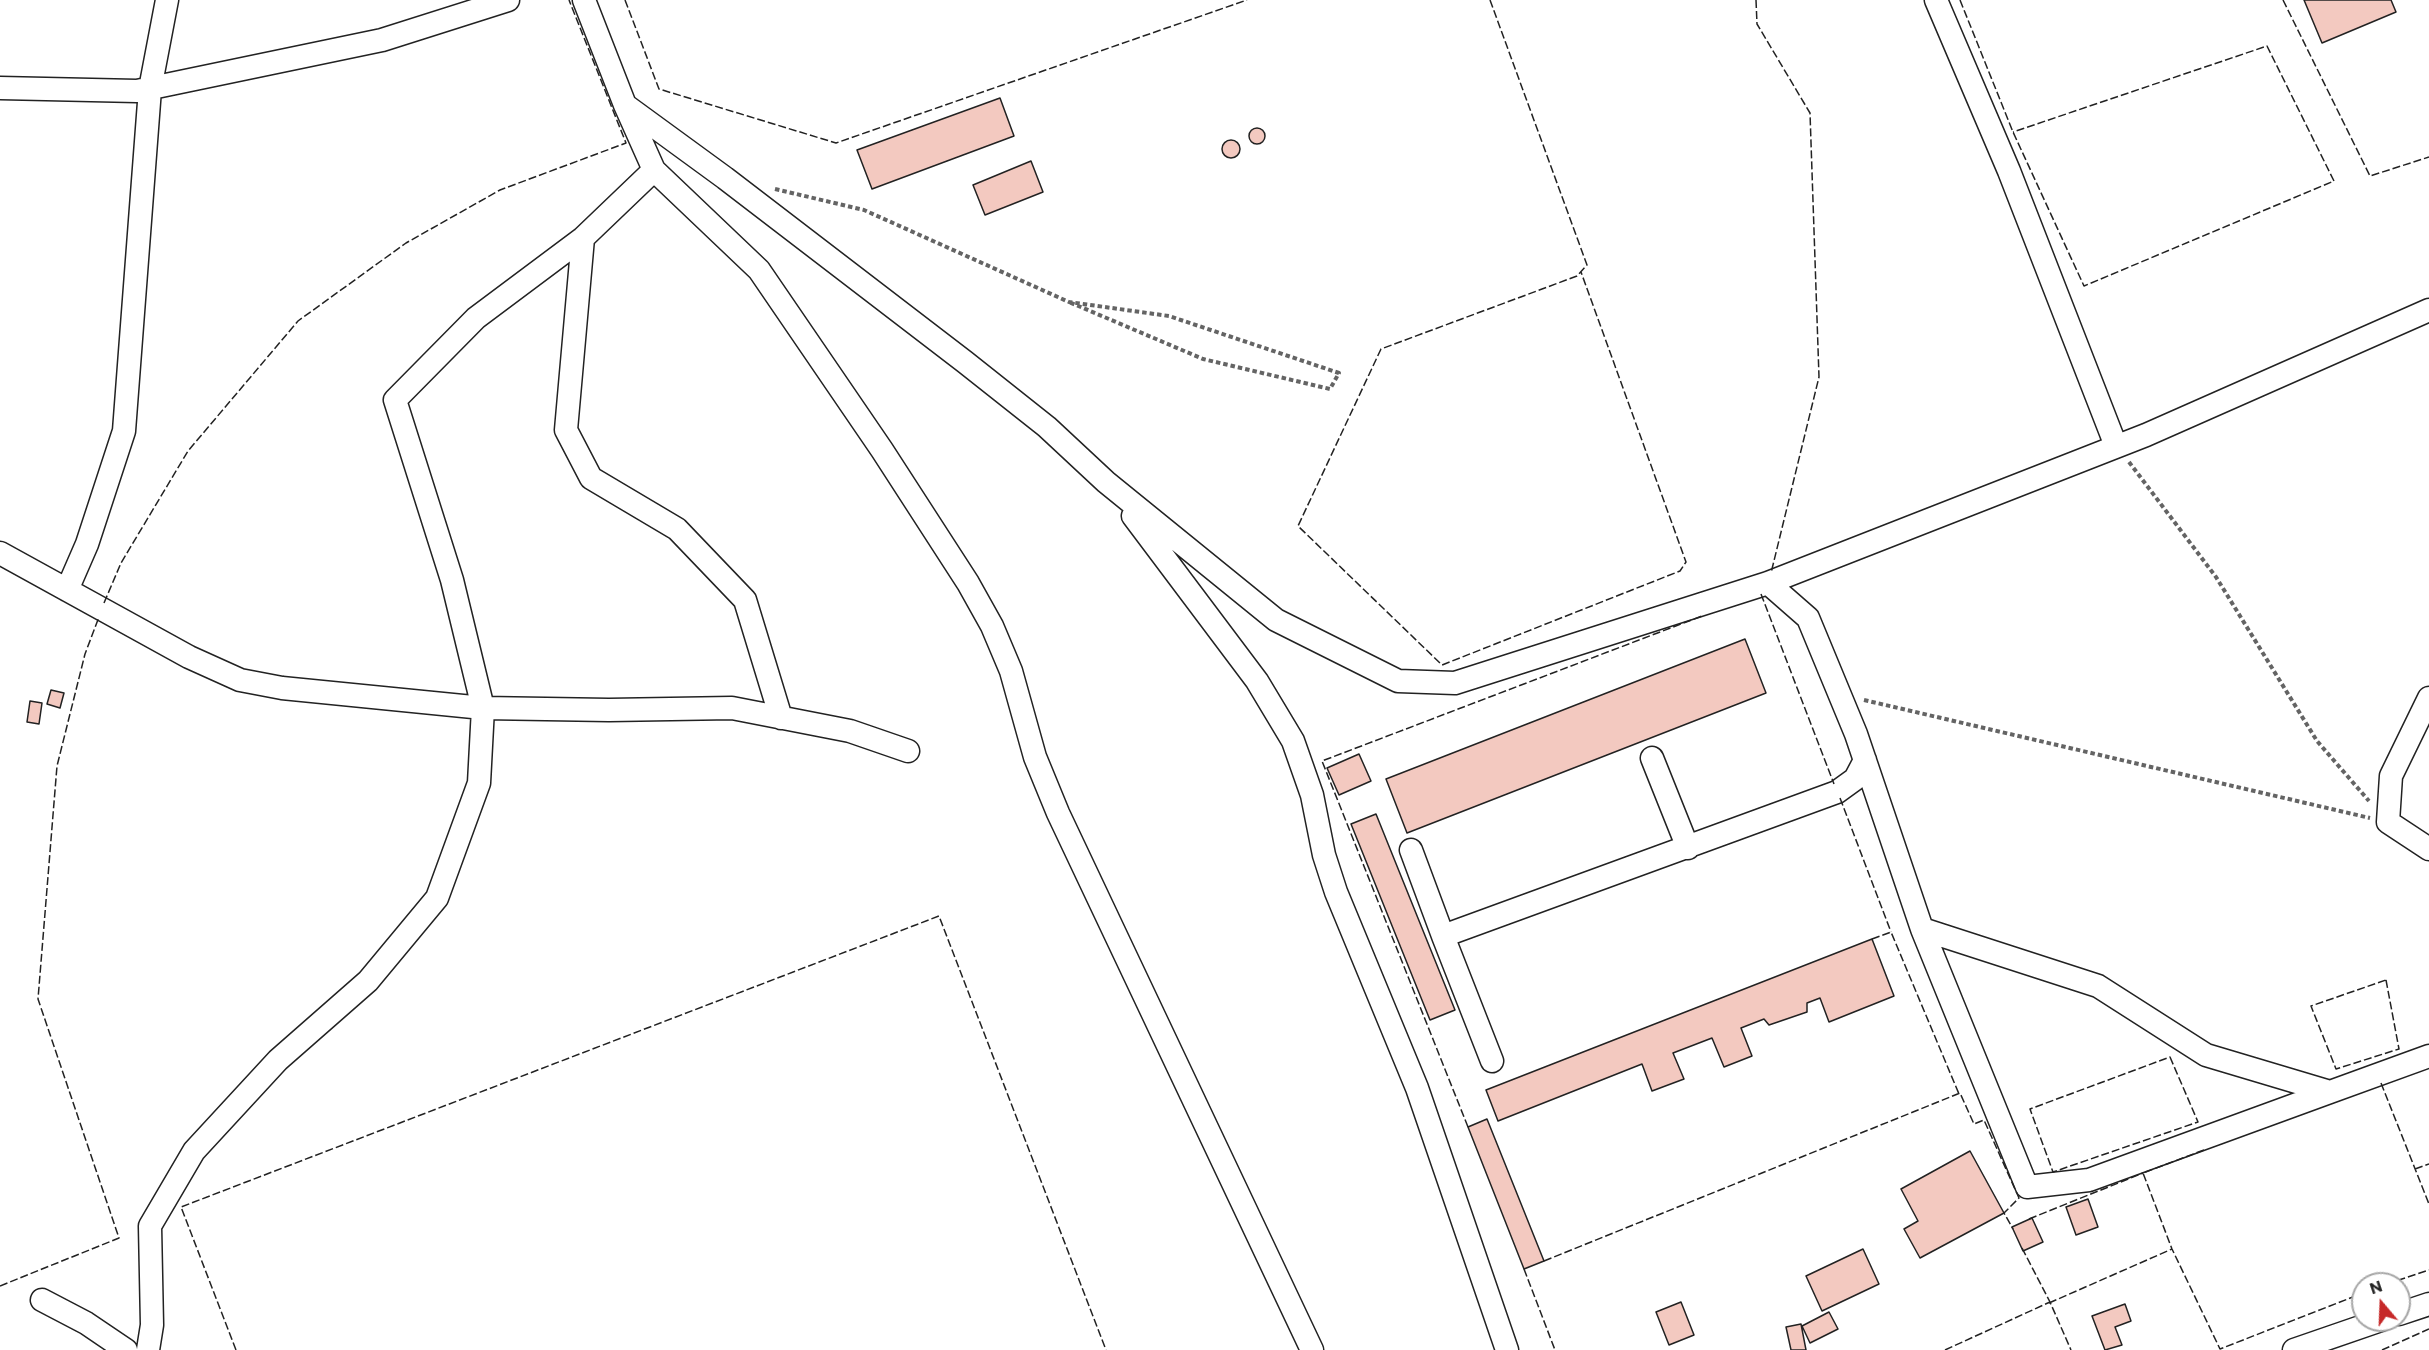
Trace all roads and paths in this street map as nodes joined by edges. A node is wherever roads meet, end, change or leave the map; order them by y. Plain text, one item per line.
1 (167, 0) edge
2 (508, 0) edge
3 (584, 0) edge
4 (1936, 0) edge
5 (0, 88) edge
6 (150, 88) junction
7 (625, 105) junction
8 (654, 170) junction
9 (771, 188) dead end
10 (583, 238) junction
11 (1069, 302) junction
12 (2429, 310) edge
13 (2116, 446) junction
14 (1106, 482) junction
15 (0, 553) edge
16 (1768, 583) junction
17 (67, 590) junction
18 (1839, 694) junction
19 (2429, 698) edge
20 (483, 708) junction
21 (781, 718) junction
22 (908, 751) dead end
23 (1652, 758) dead end
24 (1865, 760) junction
25 (2388, 822) junction
26 (1688, 848) junction
27 (2429, 849) edge
28 (1411, 850) dead end
29 (1922, 929) junction
30 (1443, 936) junction
31 (2429, 1056) edge
32 (1492, 1061) dead end
33 (2330, 1092) junction
34 (42, 1300) dead end
35 (2429, 1304) edge
36 (2411, 1310) edge
37 (2351, 1330) edge
38 (126, 1350) edge
39 (148, 1350) edge
40 (1312, 1350) edge
41 (1507, 1350) edge
42 (2294, 1350) edge

1 - 6 street
2 - 6 street
3 - 7 street
4 - 13 street
5 - 6 street
6 - 17 street
7 - 8 street
7 - 14 street
8 - 10 street
8 - 40 street
9 - 11 path
10 - 20 street
10 - 21 street
11 - 11 path
12 - 13 street
13 - 16 street
13 - 25 path
14 - 16 street
14 - 41 street
15 - 17 street
16 - 18 street
17 - 20 street
18 - 24 street
18 - 25 path
19 - 25 street
20 - 21 street
20 - 39 street
21 - 22 street
23 - 26 street
24 - 26 street
24 - 29 street
25 - 27 street
26 - 30 street
28 - 30 street
29 - 33 street
29 - 33 street
30 - 32 street
31 - 33 street
34 - 38 street
35 - 36 street
37 - 42 street

